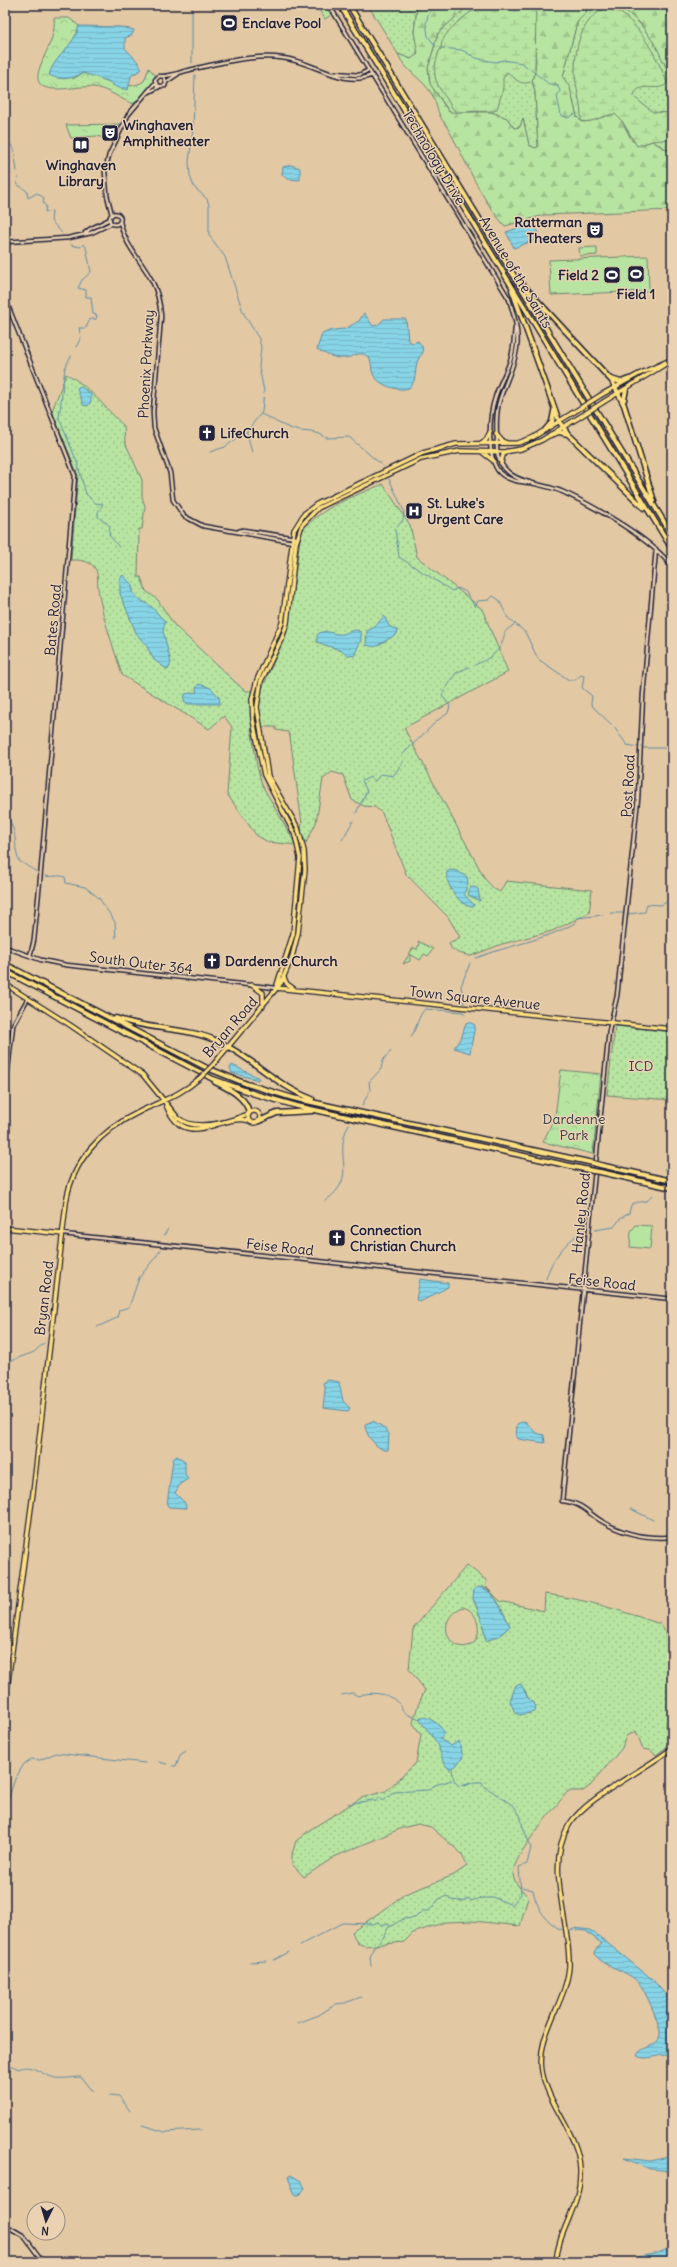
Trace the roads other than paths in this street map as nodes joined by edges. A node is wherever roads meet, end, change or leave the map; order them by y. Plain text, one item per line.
1 (329, 5) edge
2 (340, 5) edge
3 (349, 5) edge
4 (369, 70) junction
5 (334, 73) junction
6 (178, 74) junction
7 (372, 75) junction
8 (164, 78) junction
9 (166, 82) junction
10 (155, 83) junction
11 (159, 87) junction
12 (147, 93) junction
13 (110, 206) junction
14 (116, 213) junction
15 (112, 215) junction
16 (110, 219) junction
17 (120, 222) junction
18 (114, 224) junction
19 (122, 232) junction
20 (85, 234) junction
21 (5, 242) edge
22 (497, 248) junction
23 (500, 267) junction
24 (5, 298) edge
25 (515, 323) junction
26 (670, 360) edge
27 (609, 378) junction
28 (629, 379) junction
29 (616, 388) junction
30 (626, 389) junction
31 (619, 393) junction
32 (624, 404) junction
33 (554, 409) junction
34 (559, 421) junction
35 (563, 427) junction
36 (545, 430) junction
37 (490, 432) junction
38 (496, 434) junction
39 (568, 434) junction
40 (550, 435) junction
41 (479, 444) junction
42 (491, 444) junction
43 (510, 444) junction
44 (497, 445) junction
45 (479, 450) junction
46 (492, 451) junction
47 (507, 451) junction
48 (497, 452) junction
49 (494, 461) junction
50 (501, 463) junction
51 (533, 483) junction
52 (671, 534) edge
53 (664, 536) junction
54 (294, 540) junction
55 (656, 548) junction
56 (672, 550) edge
57 (672, 567) edge
58 (5, 947) edge
59 (30, 956) junction
60 (5, 964) edge
61 (5, 971) edge
62 (284, 977) junction
63 (5, 984) edge
64 (252, 986) junction
65 (276, 988) junction
66 (297, 990) junction
67 (28, 998) junction
68 (263, 1008) junction
69 (99, 1012) junction
70 (610, 1023) junction
71 (672, 1028) edge
72 (230, 1047) junction
73 (192, 1068) junction
74 (5, 1095) edge
75 (165, 1102) junction
76 (323, 1104) junction
77 (248, 1113) junction
78 (329, 1113) junction
79 (259, 1121) junction
80 (249, 1122) junction
81 (672, 1181) edge
82 (672, 1188) edge
83 (5, 1228) edge
84 (63, 1234) junction
85 (583, 1291) junction
86 (672, 1299) edge
87 (672, 1537) edge
88 (5, 1704) edge
89 (672, 1748) edge
90 (5, 2225) edge
91 (43, 2262) edge
92 (556, 2262) edge

1 - 4 street, Technology Drive
2 - 23 highway, Avenue of the Saints
3 - 22 highway, Avenue of the Saints
4 - 5 street
4 - 7 street, Technology Drive
5 - 6 street
5 - 7 street
6 - 8 street
6 - 9 street
7 - 25 street, Technology Drive
8 - 9 street
8 - 10 street
9 - 11 street
10 - 11 street
10 - 12 street
11 - 12 street
12 - 13 street
13 - 14 street, Phoenix Parkway
13 - 15 street
14 - 15 street
14 - 17 street, Phoenix Parkway
15 - 16 street
16 - 18 street, Phoenix Parkway
16 - 20 street
17 - 18 street
17 - 19 street, Phoenix Parkway
18 - 19 street, Phoenix Parkway
18 - 20 street
19 - 54 street, Phoenix Parkway
20 - 21 street
22 - 27 highway
22 - 52 highway, Avenue of the Saints
23 - 33 highway
23 - 53 highway, Avenue of the Saints
24 - 59 street, Bates Road
25 - 37 street, Technology Drive
25 - 38 street, Technology Drive
26 - 28 main road
26 - 30 main road
27 - 28 highway
27 - 29 highway
28 - 29 main road
29 - 31 highway
29 - 34 main road, bridge
30 - 31 main road
30 - 32 highway
31 - 32 highway
31 - 35 main road, bridge
32 - 52 highway
33 - 34 highway
33 - 36 highway
34 - 35 highway
34 - 36 main road
35 - 39 highway
35 - 40 main road
36 - 43 main road
37 - 41 main road
37 - 42 street, Technology Drive
38 - 43 main road
38 - 44 street, Technology Drive
39 - 40 highway
39 - 53 highway
40 - 47 main road
41 - 42 main road
41 - 54 main road
42 - 44 main road
42 - 46 street, Technology Drive
43 - 44 main road
44 - 48 street, Technology Drive
45 - 46 main road
45 - 49 main road
45 - 54 main road
46 - 48 main road
46 - 49 street, Technology Drive
47 - 48 main road
47 - 50 main road
48 - 50 street, Technology Drive
49 - 51 street, Technology Drive
50 - 51 street, Technology Drive
51 - 55 street, Technology Drive
53 - 56 highway, Avenue of the Saints
54 - 62 main road
54 - 65 main road
55 - 57 street, Technology Drive
55 - 70 street, Post Road
58 - 59 street, South Outer 364
59 - 64 street, South Outer 364
60 - 69 highway
61 - 73 highway
62 - 65 main road
62 - 66 main road
63 - 67 main road
64 - 65 street, South Outer 364
64 - 68 main road
65 - 66 main road, Town Square Avenue
65 - 68 main road, Bryan Road
66 - 70 main road, Town Square Avenue
67 - 74 street
67 - 75 main road
68 - 72 main road, Bryan Road
69 - 72 highway
69 - 76 highway
70 - 71 main road, Town Square Avenue
70 - 85 street, Hanley Road
72 - 75 main road, Bryan Road, bridge
72 - 76 highway
73 - 77 highway
73 - 78 highway
75 - 77 main road
75 - 80 main road
75 - 84 main road, Bryan Road
76 - 81 highway, bridge
77 - 79 main road
77 - 80 main road
78 - 79 highway
78 - 82 highway, bridge
79 - 80 main road
83 - 84 main road, Feise Road
84 - 85 street, Feise Road
84 - 88 main road, Bryan Road
85 - 86 street, Feise Road
85 - 87 street, Hanley Road
89 - 92 main road
90 - 91 street

